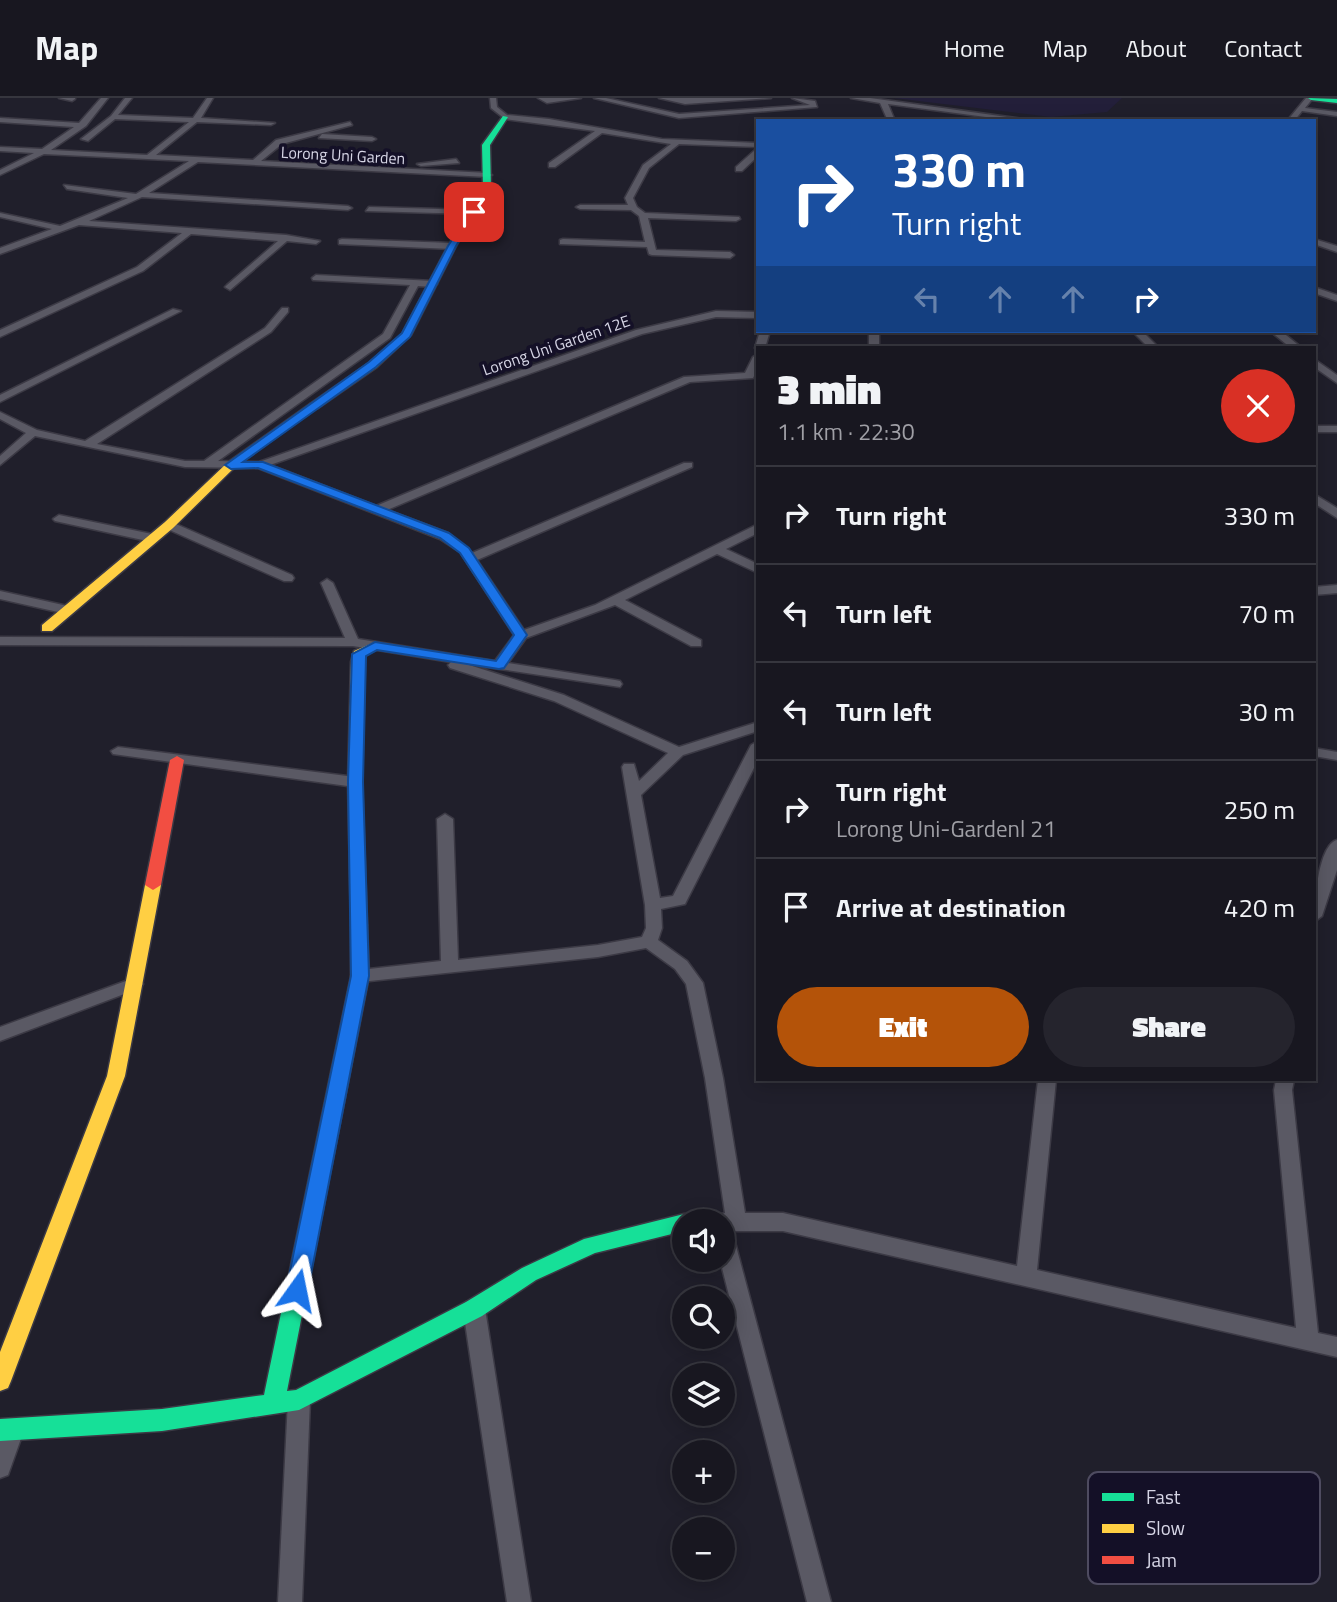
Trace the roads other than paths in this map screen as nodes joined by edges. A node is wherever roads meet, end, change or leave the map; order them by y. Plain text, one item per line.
1 (62, 98) edge
2 (106, 98) edge
3 (129, 98) edge
4 (210, 98) edge
5 (493, 98) edge
6 (541, 98) edge
7 (578, 98) edge
8 (597, 98) edge
9 (662, 98) edge
10 (768, 98) edge
11 (795, 98) edge
12 (854, 98) edge
13 (72, 99) edge
14 (552, 101) junction
15 (1337, 101) edge
16 (685, 102) junction
17 (883, 102) junction
18 (1307, 102) edge
19 (661, 114) junction
20 (1337, 114) edge
21 (113, 117) junction
22 (505, 117) junction
23 (196, 119) junction
24 (631, 119) dead end
25 (891, 119) edge
26 (1018, 119) edge
27 (1292, 119) edge
28 (0, 120) edge
29 (549, 121) junction
30 (271, 123) dead end
31 (350, 124) dead end
32 (83, 125) junction
33 (600, 131) junction
34 (715, 131) dead end
35 (309, 134) junction
36 (630, 136) junction
37 (85, 139) dead end
38 (372, 139) dead end
39 (676, 142) junction
40 (717, 142) junction
41 (756, 145) edge
42 (0, 149) edge
43 (27, 150) junction
44 (43, 151) junction
45 (63, 152) junction
46 (756, 154) edge
47 (148, 157) junction
48 (262, 158) junction
49 (196, 160) junction
50 (456, 161) dead end
51 (253, 164) junction
52 (0, 165) edge
53 (415, 165) dead end
54 (552, 165) dead end
55 (377, 166) dead end
56 (186, 168) junction
57 (428, 168) junction
58 (739, 169) dead end
59 (0, 173) edge
60 (264, 174) dead end
61 (488, 175) junction
62 (0, 181) edge
63 (408, 181) dead end
64 (421, 182) junction
65 (462, 183) dead end
66 (67, 187) dead end
67 (139, 196) junction
68 (580, 207) dead end
69 (348, 208) dead end
70 (632, 208) junction
71 (369, 209) dead end
72 (474, 212) junction
73 (0, 215) edge
74 (643, 215) junction
75 (736, 219) dead end
76 (80, 223) junction
77 (63, 230) junction
78 (190, 231) junction
79 (286, 238) junction
80 (1337, 239) edge
81 (316, 240) dead end
82 (342, 242) dead end
83 (563, 242) dead end
84 (1317, 242) edge
85 (452, 246) junction
86 (652, 248) junction
87 (1337, 249) edge
88 (0, 251) edge
89 (730, 255) dead end
90 (316, 278) dead end
91 (415, 284) junction
92 (433, 284) junction
93 (230, 287) dead end
94 (1316, 291) edge
95 (1334, 297) edge
96 (1316, 301) edge
97 (285, 310) dead end
98 (176, 311) dead end
99 (756, 315) edge
100 (1139, 333) edge
101 (1278, 333) edge
102 (0, 334) edge
103 (1152, 346) edge
104 (1294, 346) edge
105 (355, 361) junction
106 (756, 361) edge
107 (1316, 364) edge
108 (373, 365) junction
109 (1337, 380) edge
110 (0, 399) edge
111 (0, 415) edge
112 (1316, 429) edge
113 (1337, 429) edge
114 (33, 432) junction
115 (87, 445) junction
116 (0, 462) edge
117 (205, 465) junction
118 (231, 465) junction
119 (259, 465) junction
120 (688, 465) dead end
121 (379, 509) junction
122 (59, 519) dead end
123 (169, 525) junction
124 (756, 529) edge
125 (152, 538) junction
126 (717, 548) junction
127 (469, 559) junction
128 (756, 568) edge
129 (288, 579) dead end
130 (327, 583) dead end
131 (1337, 589) edge
132 (1316, 591) edge
133 (0, 595) edge
134 (615, 600) junction
135 (67, 610) junction
136 (47, 628) dead end
137 (521, 635) junction
138 (0, 640) edge
139 (353, 642) junction
140 (696, 643) dead end
141 (375, 646) junction
142 (429, 654) junction
143 (499, 665) junction
144 (615, 684) dead end
145 (756, 727) edge
146 (756, 749) edge
147 (118, 751) dead end
148 (678, 752) junction
149 (1316, 752) edge
150 (1337, 756) edge
151 (177, 760) junction
152 (629, 767) dead end
153 (355, 782) junction
154 (634, 794) junction
155 (445, 819) dead end
156 (1337, 845) edge
157 (653, 905) junction
158 (1316, 910) edge
159 (649, 942) junction
160 (450, 967) junction
161 (360, 976) junction
162 (134, 984) junction
163 (0, 1034) edge
164 (1047, 1081) edge
165 (1284, 1081) edge
166 (725, 1209) edge
167 (735, 1225) edge
168 (672, 1226) edge
169 (735, 1259) edge
170 (1027, 1276) junction
171 (474, 1309) junction
172 (1308, 1339) junction
173 (1337, 1347) edge
174 (0, 1381) edge
175 (299, 1400) junction
176 (273, 1405) junction
177 (7, 1430) edge
178 (0, 1467) edge
179 (290, 1602) edge
180 (519, 1602) edge
181 (819, 1602) edge

1 - 13 street
2 - 32 street
3 - 21 street
4 - 23 street
5 - 22 street
6 - 14 street
7 - 14 street
8 - 19 street
9 - 16 street
10 - 16 street
11 - 19 street
12 - 17 street
14 - 29 street
15 - 18 main road
16 - 19 street
17 - 25 street
17 - 26 street
18 - 20 street
18 - 27 street
21 - 23 street
21 - 37 street
22 - 29 street
22 - 61 main road
23 - 30 street
23 - 47 street
24 - 36 street
28 - 32 street
29 - 33 street
31 - 35 street
32 - 44 street
33 - 36 street
33 - 54 street
34 - 40 street
35 - 38 street
35 - 48 street
36 - 39 street
39 - 40 street
39 - 70 street
40 - 41 street
42 - 43 street, Lorong Uni Garden
43 - 44 street, Lorong Uni Garden
43 - 52 street
44 - 45 street, Lorong Uni Garden
44 - 59 street
45 - 47 street, Lorong Uni Garden
45 - 62 street
46 - 58 street
47 - 49 street, Lorong Uni Garden
48 - 51 street
48 - 55 street
49 - 51 street, Lorong Uni Garden
49 - 56 street
50 - 57 street
51 - 57 street, Lorong Uni Garden
53 - 57 street
56 - 60 street
56 - 67 street
57 - 61 street, Lorong Uni Garden
57 - 64 street
61 - 72 main road
63 - 64 street
64 - 65 street
66 - 67 street
67 - 69 street
67 - 76 street
68 - 70 street
70 - 74 street
71 - 72 street
72 - 85 main road
73 - 77 street
74 - 75 street
74 - 86 street
76 - 77 street
76 - 78 street
77 - 88 street
78 - 79 street
78 - 102 street
79 - 81 street
79 - 93 street
80 - 84 street
82 - 85 street
83 - 86 street
84 - 87 street
85 - 92 main road
86 - 89 street
90 - 91 street
91 - 92 street
91 - 105 street
92 - 108 main road
94 - 95 street
95 - 96 street
97 - 115 street
98 - 110 street
99 - 119 street, Lorong Uni Garden 12E
100 - 103 street
101 - 104 street
105 - 108 street
105 - 117 street
106 - 121 street
107 - 109 street
108 - 118 main road
111 - 114 street
112 - 113 street
114 - 115 street
114 - 116 street
115 - 117 street
117 - 118 street
118 - 119 street
118 - 123 main road
119 - 121 street
120 - 127 street
121 - 127 street
122 - 125 street
123 - 125 main road
123 - 129 street
124 - 126 street
125 - 135 main road
126 - 128 street
126 - 134 street
127 - 137 street
130 - 139 street
131 - 132 street
133 - 135 street
134 - 137 street
134 - 140 street
135 - 136 main road
137 - 143 street
138 - 139 street
139 - 141 street
141 - 142 street
141 - 153 main road
142 - 143 street
142 - 148 street
143 - 144 street
145 - 148 street
146 - 157 street
147 - 151 street
148 - 154 street
149 - 150 street
151 - 153 street
151 - 162 main road
152 - 154 street
153 - 161 main road
154 - 157 street
155 - 160 street
156 - 158 street
157 - 159 street
159 - 160 street
159 - 166 street
160 - 161 street
161 - 176 main road
162 - 163 street
162 - 174 main road
164 - 170 street
165 - 172 street
167 - 170 street
168 - 171 main road
169 - 181 street
170 - 172 street
171 - 175 main road
171 - 180 street
172 - 173 street
175 - 176 main road
175 - 179 street
176 - 177 main road
177 - 178 street

